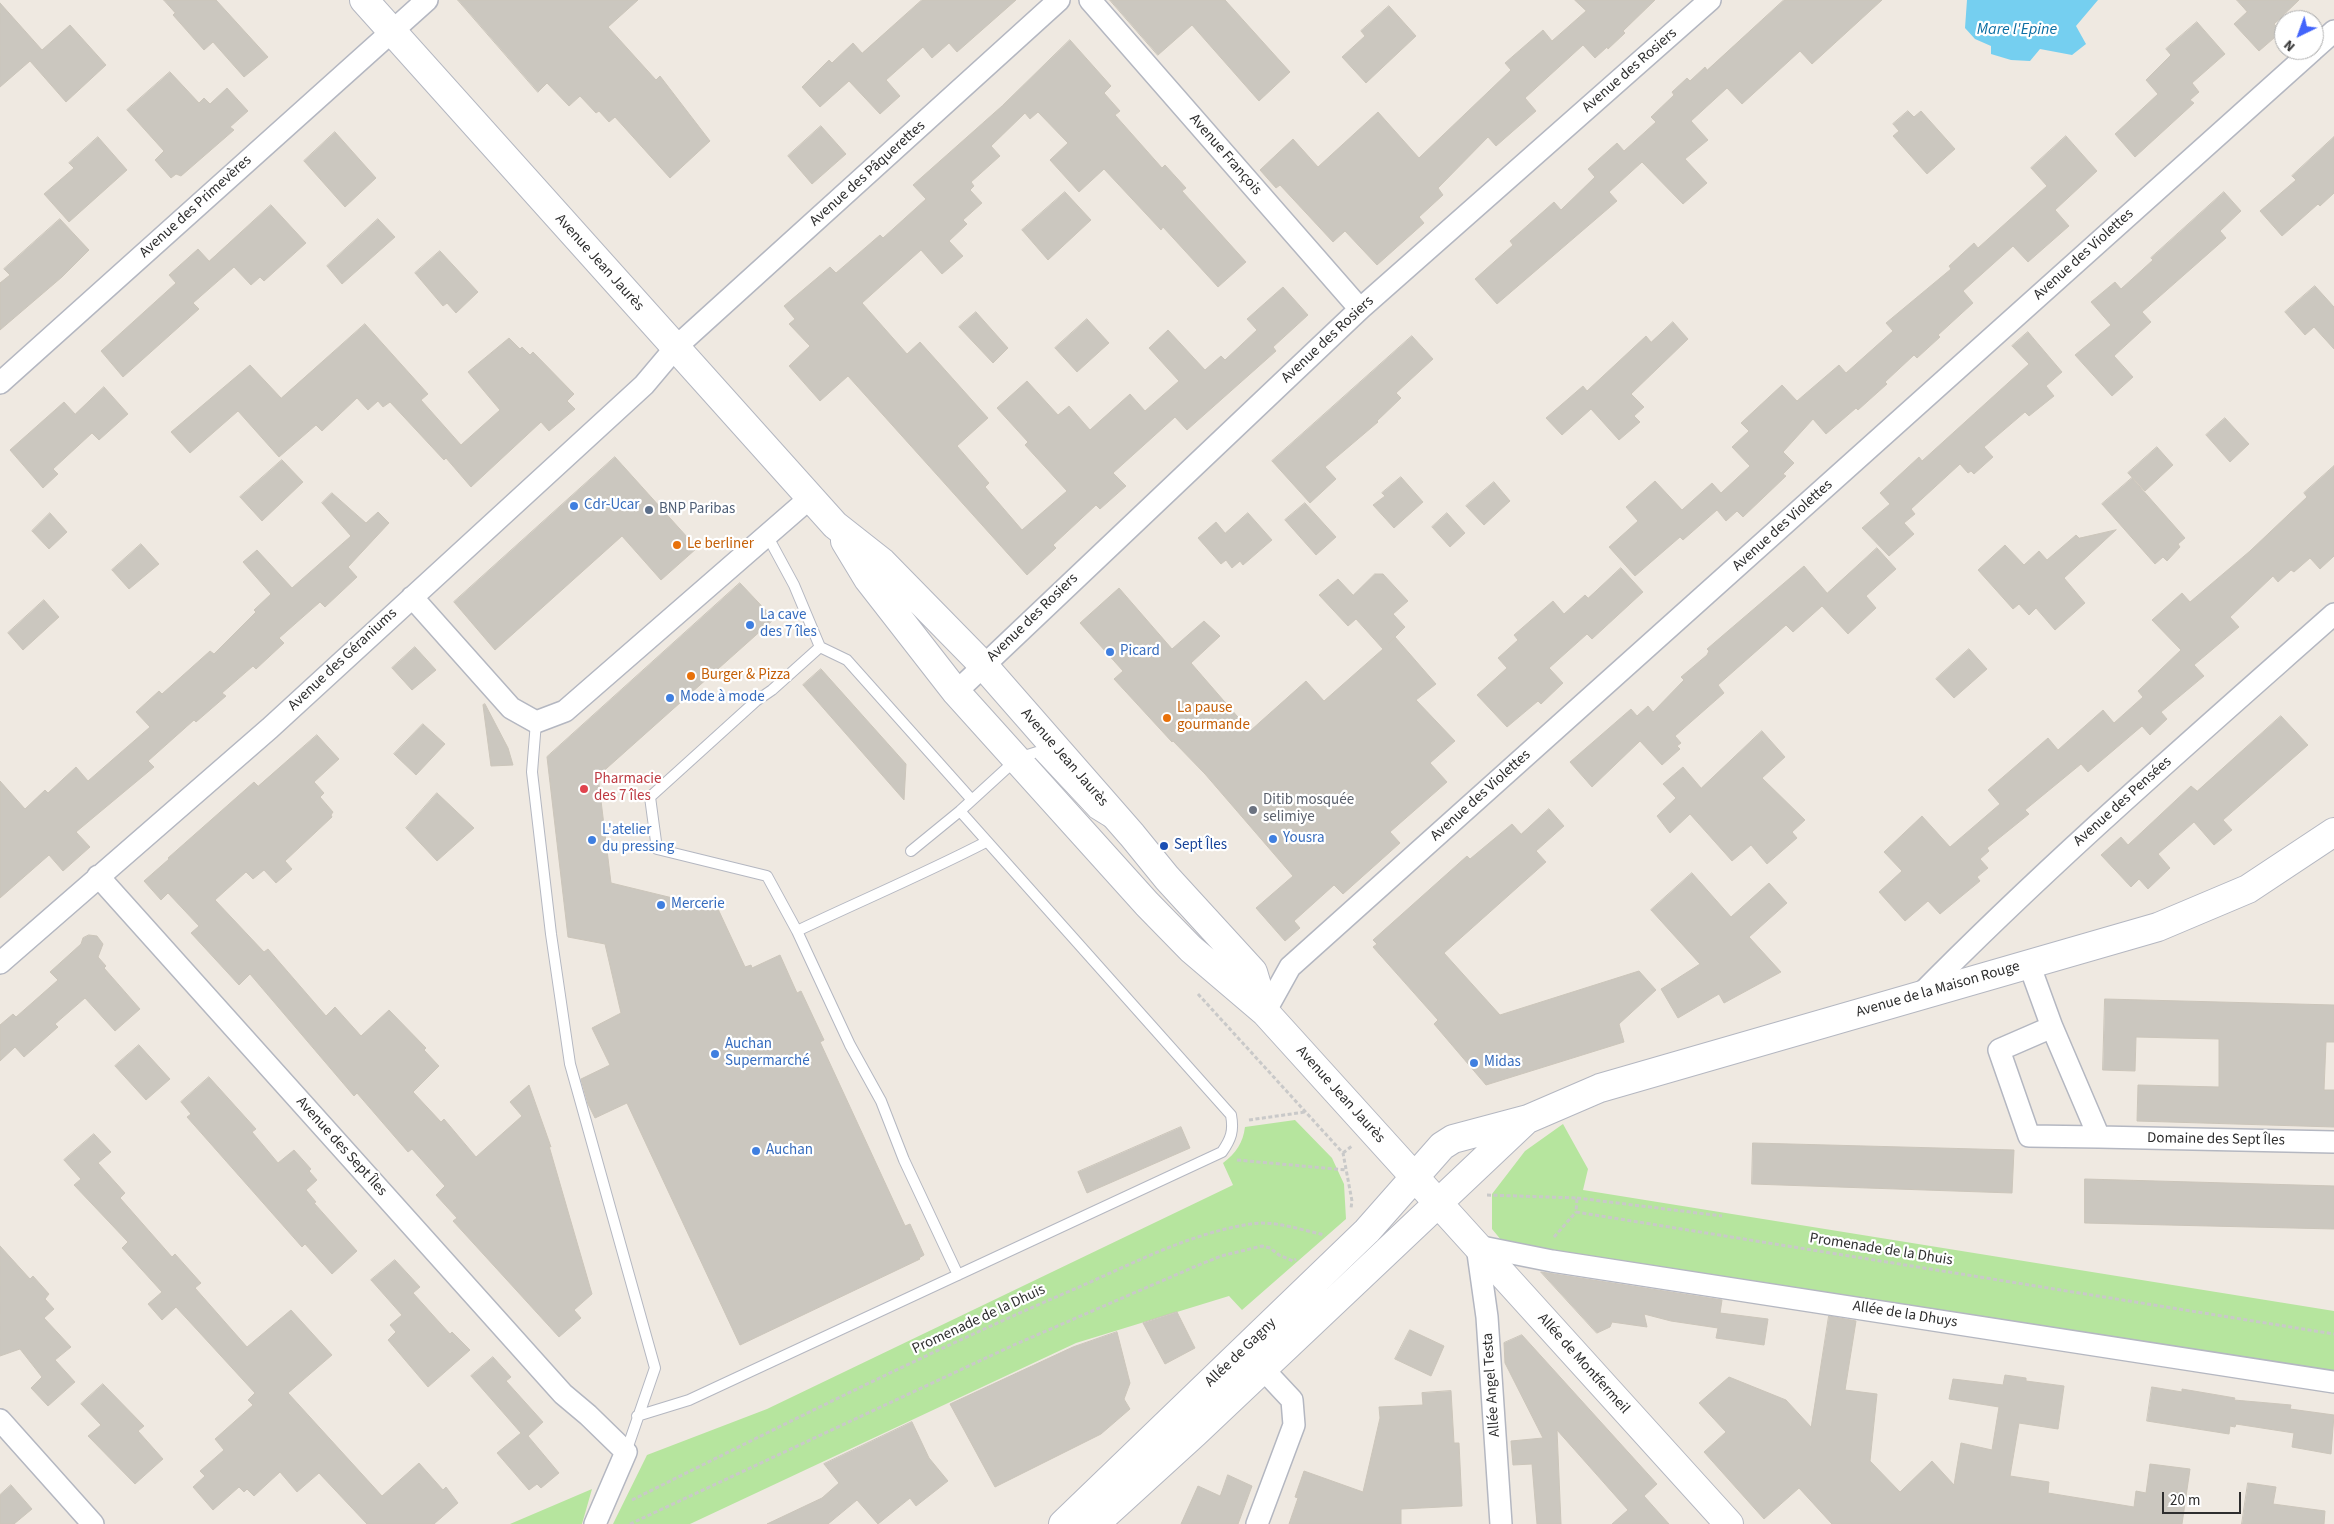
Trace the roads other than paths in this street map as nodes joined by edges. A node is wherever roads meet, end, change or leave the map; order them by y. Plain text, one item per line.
1 (364, 0) edge
2 (427, 0) edge
3 (1058, 0) edge
4 (1090, 0) edge
5 (1710, 0) edge
6 (2334, 31) edge
7 (392, 32) junction
8 (2324, 40) edge
9 (2303, 60) edge
10 (1360, 309) junction
11 (676, 347) junction
12 (0, 383) edge
13 (811, 497) junction
14 (835, 525) junction
15 (768, 537) junction
16 (412, 597) junction
17 (2334, 614) edge
18 (820, 647) junction
19 (984, 666) junction
20 (956, 692) junction
21 (536, 722) junction
22 (1018, 758) junction
23 (972, 800) junction
24 (960, 812) junction
25 (2334, 832) edge
26 (1132, 835) junction
27 (986, 842) junction
28 (911, 851) dead end
29 (98, 876) junction
30 (797, 931) junction
31 (0, 963) edge
32 (2029, 964) junction
33 (1918, 997) junction
34 (1265, 1012) junction
35 (2052, 1027) junction
36 (1528, 1119) junction
37 (2099, 1137) junction
38 (2334, 1142) edge
39 (1415, 1178) junction
40 (1439, 1204) junction
41 (1477, 1246) junction
42 (958, 1275) junction
43 (1263, 1370) junction
44 (2334, 1382) edge
45 (637, 1416) junction
46 (0, 1420) edge
47 (626, 1452) junction
48 (93, 1524) edge
49 (595, 1524) edge
50 (1063, 1524) edge
51 (1095, 1524) edge
52 (1257, 1524) edge
53 (1502, 1524) edge
54 (1728, 1524) edge

1 - 7 main road, Avenue Jean Jaurès
2 - 7 street, Avenue des Primevères
3 - 11 street, Avenue des Pâquerettes
4 - 10 street, Avenue François
5 - 10 street, Avenue des Rosiers
6 - 8 street, Avenue des Violettes
7 - 11 main road, Avenue Jean Jaurès
7 - 12 street, Avenue des Primevères
9 - 34 street, Avenue des Violettes
10 - 19 street, Avenue des Rosiers
11 - 13 main road, Avenue Jean Jaurès
11 - 16 street, Avenue des Géraniums
13 - 14 main road, Avenue Jean Jaurès
13 - 15 street
14 - 19 main road, Avenue Jean Jaurès
14 - 20 main road, Avenue Jean Jaurès
15 - 18 lane
15 - 21 street
16 - 21 street
16 - 29 street, Avenue des Géraniums
17 - 33 street, Avenue des Pensées
18 - 23 lane
18 - 30 lane
19 - 20 street, Avenue des Rosiers
19 - 26 main road, Avenue Jean Jaurès
20 - 22 main road, Avenue Jean Jaurès
21 - 45 lane
22 - 23 lane
22 - 26 lane
22 - 34 main road, Avenue Jean Jaurès
23 - 24 lane
24 - 27 lane
24 - 28 lane
25 - 32 main road, Avenue de la Maison Rouge
26 - 34 main road, Avenue Jean Jaurès
27 - 30 lane
27 - 42 lane
29 - 31 street, Avenue des Géraniums
29 - 47 street, Avenue des Sept Îles
30 - 42 lane
32 - 33 main road, Avenue de la Maison Rouge
32 - 35 street
33 - 36 main road, Avenue de la Maison Rouge
34 - 39 main road, Avenue Jean Jaurès
35 - 37 street
35 - 37 street, Domaine des Sept Îles
36 - 39 main road, Avenue de la Maison Rouge
36 - 40 main road, Avenue de la Maison Rouge
37 - 38 street, Domaine des Sept Îles
39 - 40 main road, Avenue Jean Jaurès
39 - 50 main road, Allée de Gagny
40 - 41 main road, Allée de Montfermeil
40 - 43 main road, Allée de Gagny
41 - 44 street, Allée de la Dhuys
41 - 53 street, Allée Angel Testa
41 - 54 main road, Allée de Montfermeil
42 - 45 lane
43 - 51 main road, Allée de Gagny
43 - 52 street
45 - 47 lane
46 - 48 street
47 - 49 street

